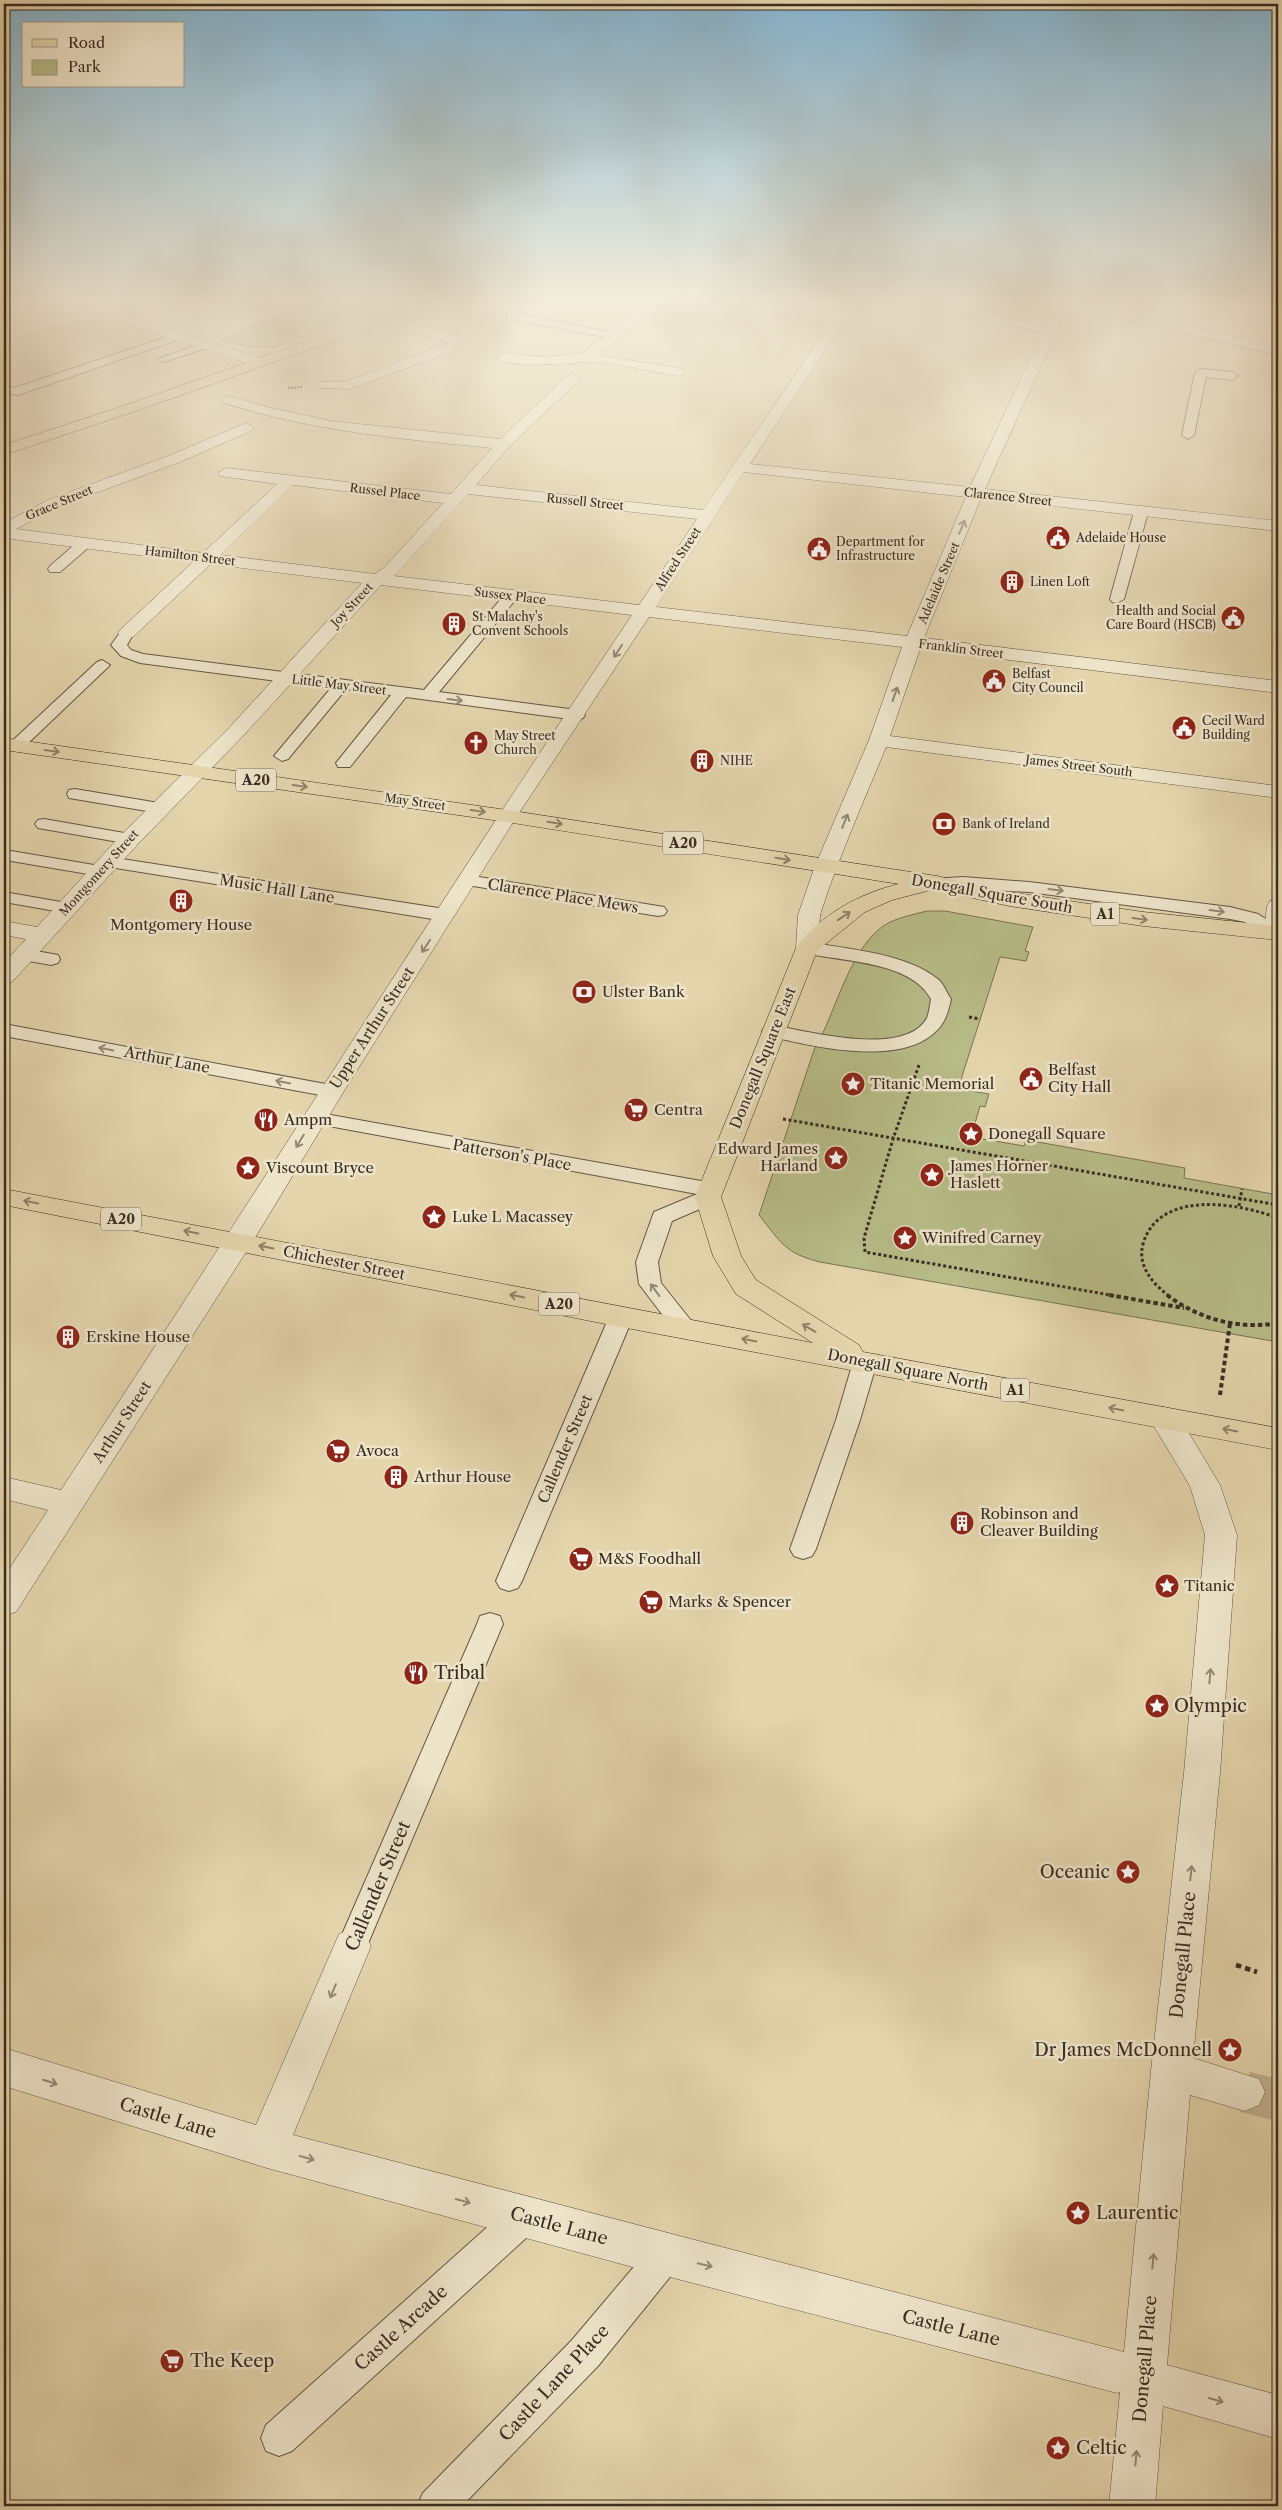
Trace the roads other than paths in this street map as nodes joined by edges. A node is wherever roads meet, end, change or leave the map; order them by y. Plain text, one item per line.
1 (88, 421) edge
2 (265, 421) edge
3 (300, 421) edge
4 (528, 421) edge
5 (769, 421) edge
6 (1009, 421) edge
7 (1191, 421) edge
8 (1188, 435) dead end
9 (178, 441) dead end
10 (504, 444) junction
11 (200, 448) junction
12 (4, 450) edge
13 (174, 459) junction
14 (738, 466) junction
15 (200, 467) dead end
16 (226, 473) dead end
17 (289, 481) junction
18 (459, 494) junction
19 (975, 494) junction
20 (1141, 512) junction
21 (707, 515) junction
22 (1278, 526) edge
23 (4, 531) edge
24 (85, 543) junction
25 (208, 558) junction
26 (55, 569) dead end
27 (376, 579) junction
28 (511, 596) junction
29 (1117, 599) dead end
30 (645, 610) junction
31 (126, 633) joint
32 (913, 644) junction
33 (102, 665) dead end
34 (285, 678) junction
35 (341, 685) junction
36 (1278, 687) edge
37 (401, 692) junction
38 (428, 696) junction
39 (576, 715) junction
40 (879, 740) junction
41 (10, 745) edge
42 (282, 756) dead end
43 (344, 763) dead end
44 (195, 771) junction
45 (1278, 792) edge
46 (75, 794) dead end
47 (159, 808) junction
48 (507, 816) junction
49 (44, 824) dead end
50 (130, 839) junction
51 (11, 856) dead end
52 (104, 866) junction
53 (826, 866) junction
54 (467, 880) junction
55 (937, 882) junction
56 (4, 897) edge
57 (1278, 906) edge
58 (67, 908) junction
59 (658, 911) dead end
60 (446, 916) junction
61 (4, 928) edge
62 (1277, 933) edge
63 (43, 935) junction
64 (807, 948) junction
65 (24, 955) junction
66 (50, 959) dead end
67 (4, 977) edge
68 (4, 1030) edge
69 (772, 1031) junction
70 (331, 1091) junction
71 (314, 1118) junction
72 (709, 1193) junction
73 (4, 1197) edge
74 (239, 1241) junction
75 (621, 1317) junction
76 (685, 1328) junction
77 (865, 1362) junction
78 (1164, 1418) junction
79 (1278, 1439) edge
80 (4, 1488) edge
81 (70, 1503) junction
82 (803, 1549) dead end
83 (509, 1581) dead end
84 (4, 1602) edge
85 (490, 1624) dead end
86 (352, 1946) joint
87 (4, 2067) edge
88 (1171, 2071) junction
89 (1245, 2092) tunnel mouth
90 (266, 2148) junction
91 (524, 2217) junction
92 (666, 2255) junction
93 (1117, 2371) dead end
94 (1169, 2386) dead end
95 (1278, 2417) edge
96 (278, 2438) dead end
97 (436, 2506) edge
98 (1132, 2506) edge

1 - 12 main road
2 - 11 street, Grace Street
3 - 10 street
4 - 10 street, Joy Street
5 - 14 street, Alfred Street
6 - 19 street, Adelaide Street
7 - 8 lane
9 - 11 street
10 - 18 street, Joy Street
11 - 13 street, Grace Street
13 - 15 street
13 - 23 street, Grace Street
14 - 19 street, Clarence Street
14 - 21 street, Alfred Street
16 - 17 street, Russel Place
17 - 18 street, Russel Place
17 - 25 street
18 - 21 street, Russell Street
18 - 27 street, Joy Street
19 - 20 street, Clarence Street
32 -> 19 street, Adelaide Street
20 - 22 street, Clarence Street
20 - 29 lane
21 - 30 street, Alfred Street
23 - 24 street, Hamilton Street
24 - 25 street, Hamilton Street
24 - 26 lane
25 - 27 street, Hamilton Street
25 - 31 street
27 - 28 street, Sussex Place
27 - 34 street, Joy Street
28 - 30 street, Sussex Place
28 - 38 lane
30 - 32 street, Franklin Street
30 -> 39 street, Alfred Street
31 - 34 lane, Little May Street
32 - 36 street, Franklin Street
40 -> 32 street, Adelaide Street
33 - 41 lane
34 - 35 lane, Little May Street
34 - 44 street, Joy Street
35 - 37 lane, Little May Street
35 - 42 lane
37 - 38 lane, Little May Street
37 - 43 lane
38 -> 39 lane, Little May Street
39 - 48 street, Alfred Street
40 - 45 street, James Street South
53 -> 40 street, Adelaide Street
41 -> 44 main road, May Street / A20
44 - 47 street, Montgomery Street
44 -> 48 main road, May Street / A20
46 - 47 lane
47 - 50 street, Montgomery Street
48 -> 53 main road, May Street / A20
48 - 54 street, Upper Arthur Street
49 - 50 lane
50 - 52 street, Montgomery Street
51 - 52 lane, Music Hall Lane
52 - 58 street, Montgomery Street
52 - 60 lane, Music Hall Lane
53 - 55 main road, Donegall Square South / A20
53 - 64 street, Donegall Square East
54 - 59 lane, Clarence Place Mews
54 - 60 street, Upper Arthur Street
55 -> 62 main road, Donegall Square South / A1
64 -> 55 main road, Donegall Square East / A1
56 - 58 lane
57 - 62 street
58 - 63 street, Montgomery Street
60 -> 70 street, Upper Arthur Street
61 - 63 street
63 - 65 street, Montgomery Street
64 - 69 main road, Donegall Square East / A1
64 - 69 lane
65 - 66 lane
65 - 67 street, Montgomery Street
70 -> 68 lane, Arthur Lane
69 - 72 main road, Donegall Square East / A1
70 - 71 street, Upper Arthur Street
71 - 72 lane, Patterson's Place
71 -> 74 street, Upper Arthur Street
76 -> 72 lane
77 -> 72 main road, A1
74 -> 73 main road, Chichester Street / A20
75 -> 74 main road, Chichester Street / A20
74 - 81 street, Arthur Street
75 - 76 main road, Chichester Street / A20
75 - 83 lane, Callender Street
77 -> 76 main road, Donegall Square North / A20
78 -> 77 main road, Donegall Square North / A1
77 - 82 lane
79 -> 78 main road, Donegall Square North / A1
88 -> 78 street, Donegall Place
80 - 81 street
81 - 84 street, Arthur Street
85 - 86 lane, Callender Street
86 -> 90 street, Callender Street
87 -> 90 street, Castle Lane
88 - 89 street
98 -> 88 street, Donegall Place
90 -> 91 street, Castle Lane
91 - 92 street, Castle Lane
91 - 96 lane, Castle Arcade
92 -> 93 street, Castle Lane
92 - 97 lane, Castle Lane Place
94 -> 95 street

